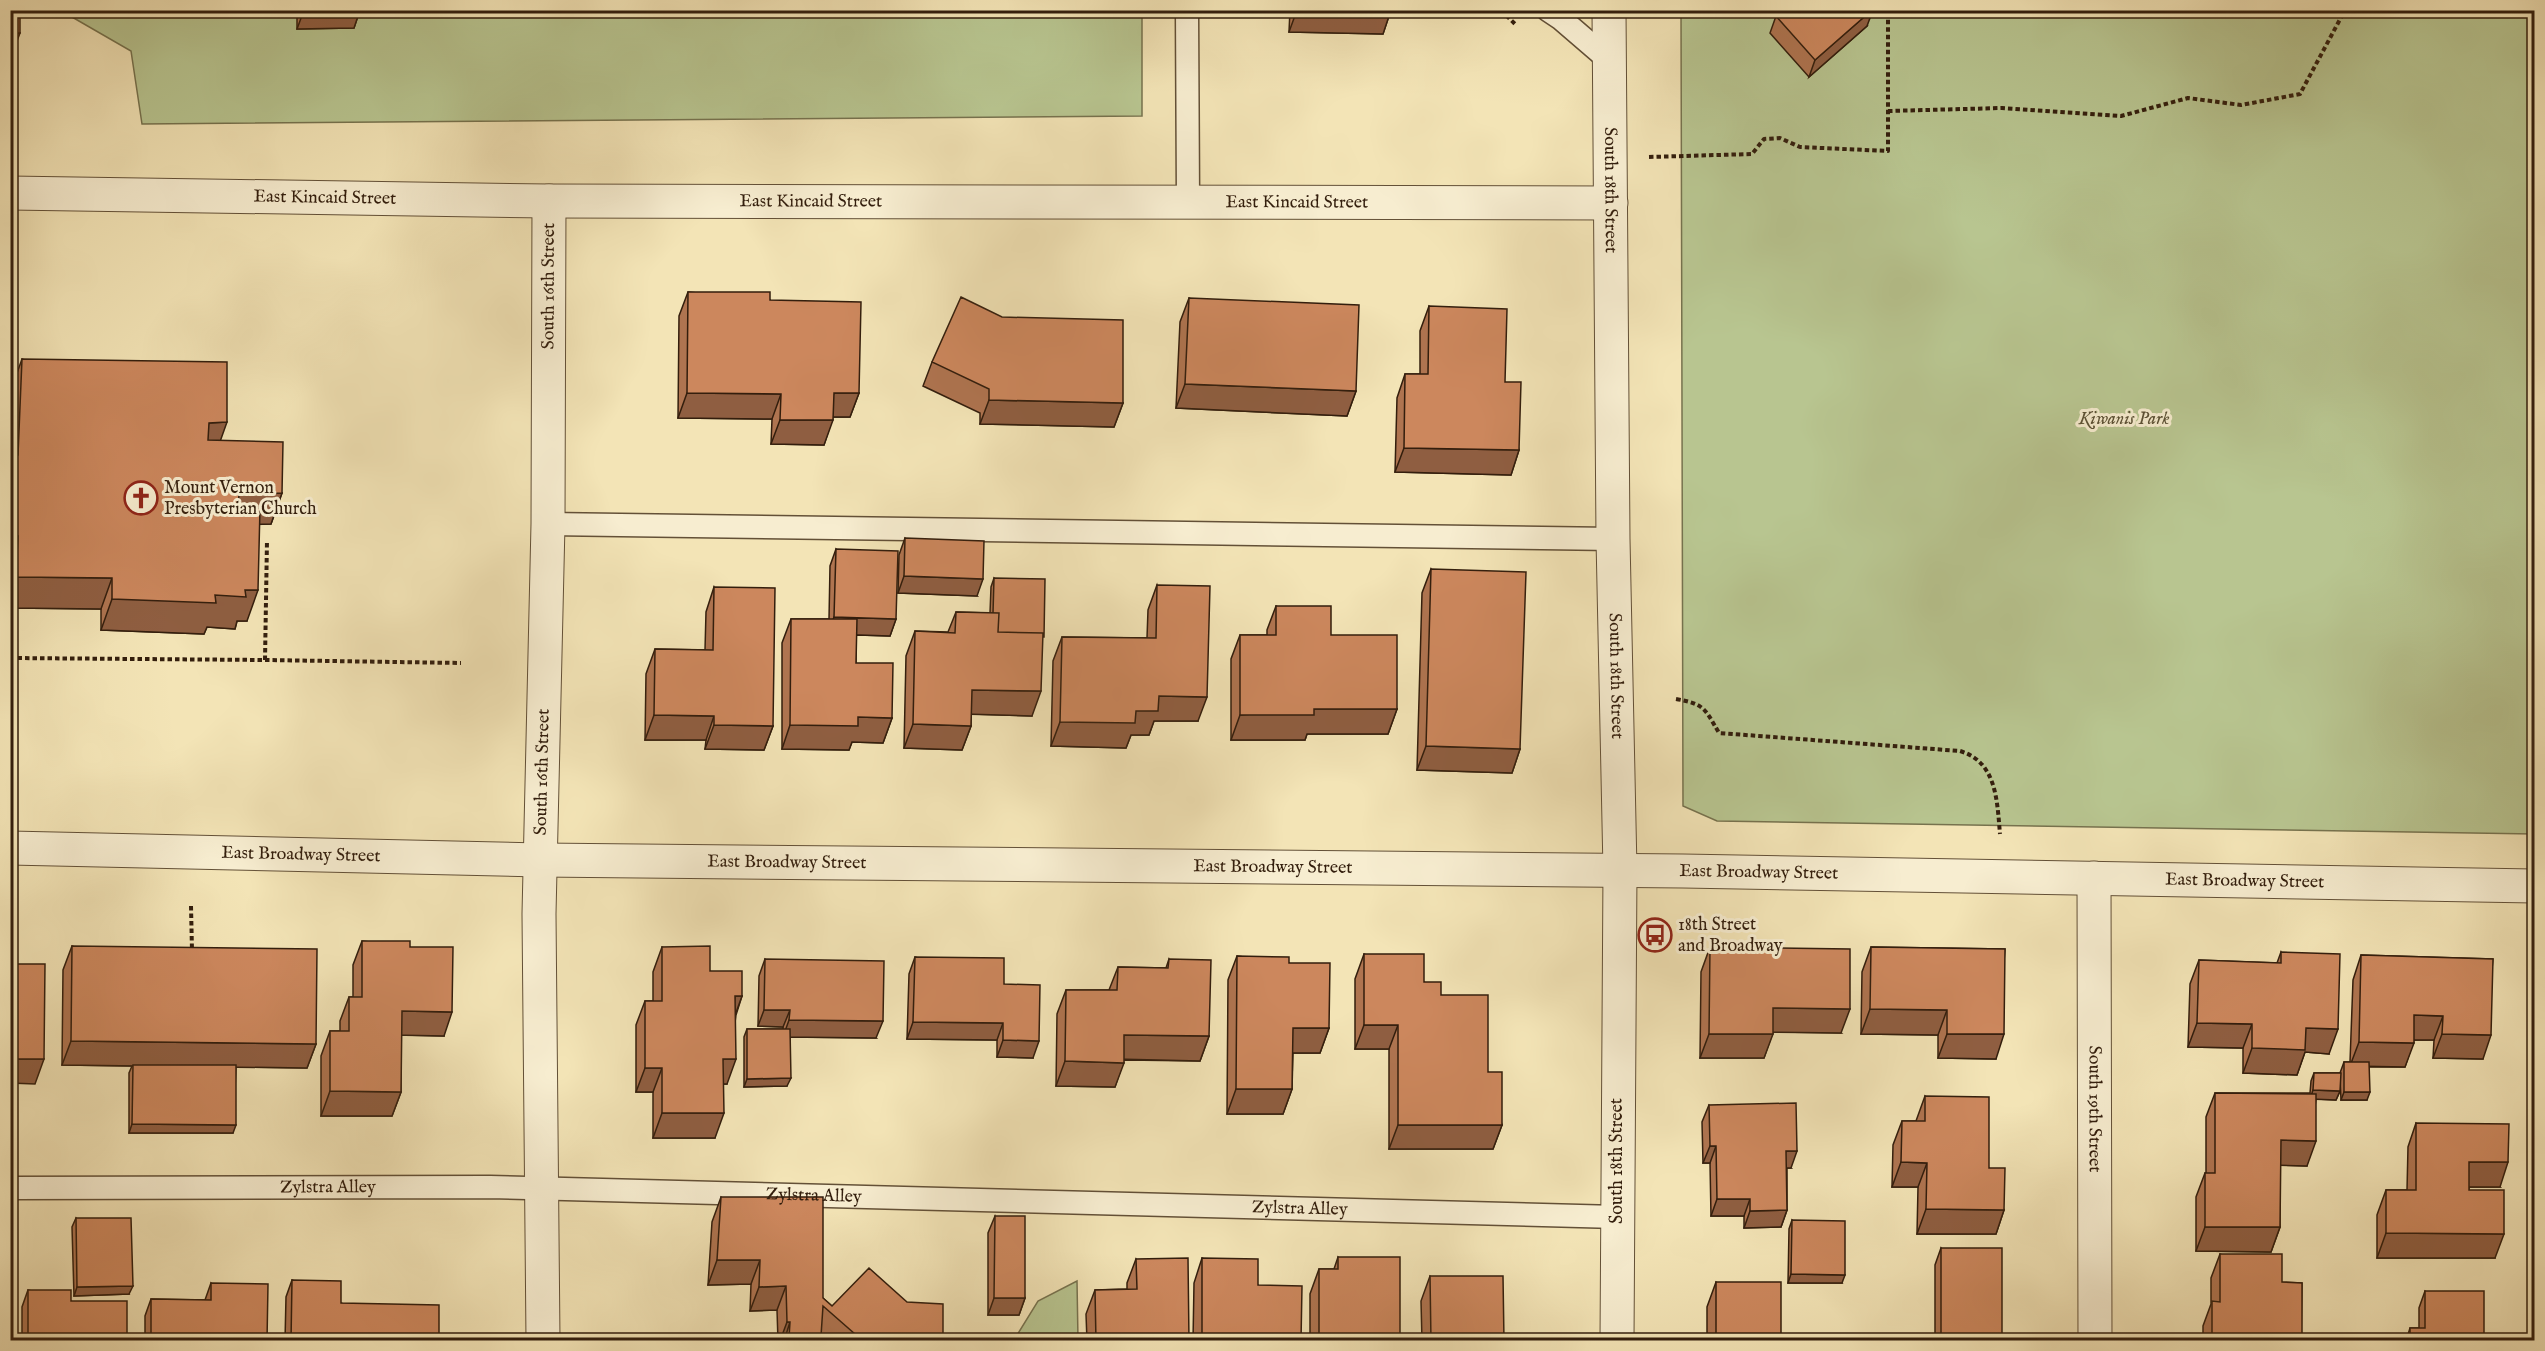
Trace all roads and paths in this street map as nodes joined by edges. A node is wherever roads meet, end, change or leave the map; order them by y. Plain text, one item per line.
1 (1187, 10) edge
2 (1548, 10) edge
3 (1610, 10) edge
4 (1888, 10) edge
5 (2345, 10) edge
6 (1610, 61) junction
7 (1888, 111) junction
8 (1649, 157) dead end
9 (10, 193) edge
10 (549, 201) junction
11 (1188, 202) junction
12 (1611, 204) junction
13 (548, 524) junction
14 (1613, 539) junction
15 (267, 540) dead end
16 (10, 658) edge
17 (265, 660) junction
18 (461, 663) dead end
19 (1676, 699) dead end
20 (2000, 834) dead end
21 (10, 848) edge
22 (540, 860) junction
23 (1620, 870) junction
24 (2094, 878) junction
25 (2535, 886) edge
26 (191, 906) dead end
27 (192, 961) edge
28 (10, 1188) edge
29 (542, 1190) junction
30 (1617, 1217) junction
31 (543, 1341) edge
32 (1617, 1341) edge
33 (2095, 1341) edge

1 - 11 lane
2 - 6 lane
3 - 6 street, South 18th Street
4 - 7 path
5 - 7 path
6 - 12 street, South 18th Street
7 - 8 path
9 - 10 street, East Kincaid Street
10 - 11 street, East Kincaid Street
10 - 13 street, South 16th Street
11 - 12 street, East Kincaid Street
12 - 14 street, South 18th Street
13 - 14 lane
13 - 22 street, South 16th Street
14 - 23 street, South 18th Street
15 - 17 path
16 - 17 path
17 - 18 path
19 - 20 path
21 - 22 street, East Broadway Street
22 - 23 street, East Broadway Street
22 - 29 street, South 16th Street
23 - 24 street, East Broadway Street
23 - 30 street, South 18th Street
24 - 25 street, East Broadway Street
24 - 33 street, South 19th Street
26 - 27 path
28 - 29 lane, Zylstra Alley
29 - 30 lane, Zylstra Alley
29 - 31 street, South 16th Street
30 - 32 street, South 18th Street

